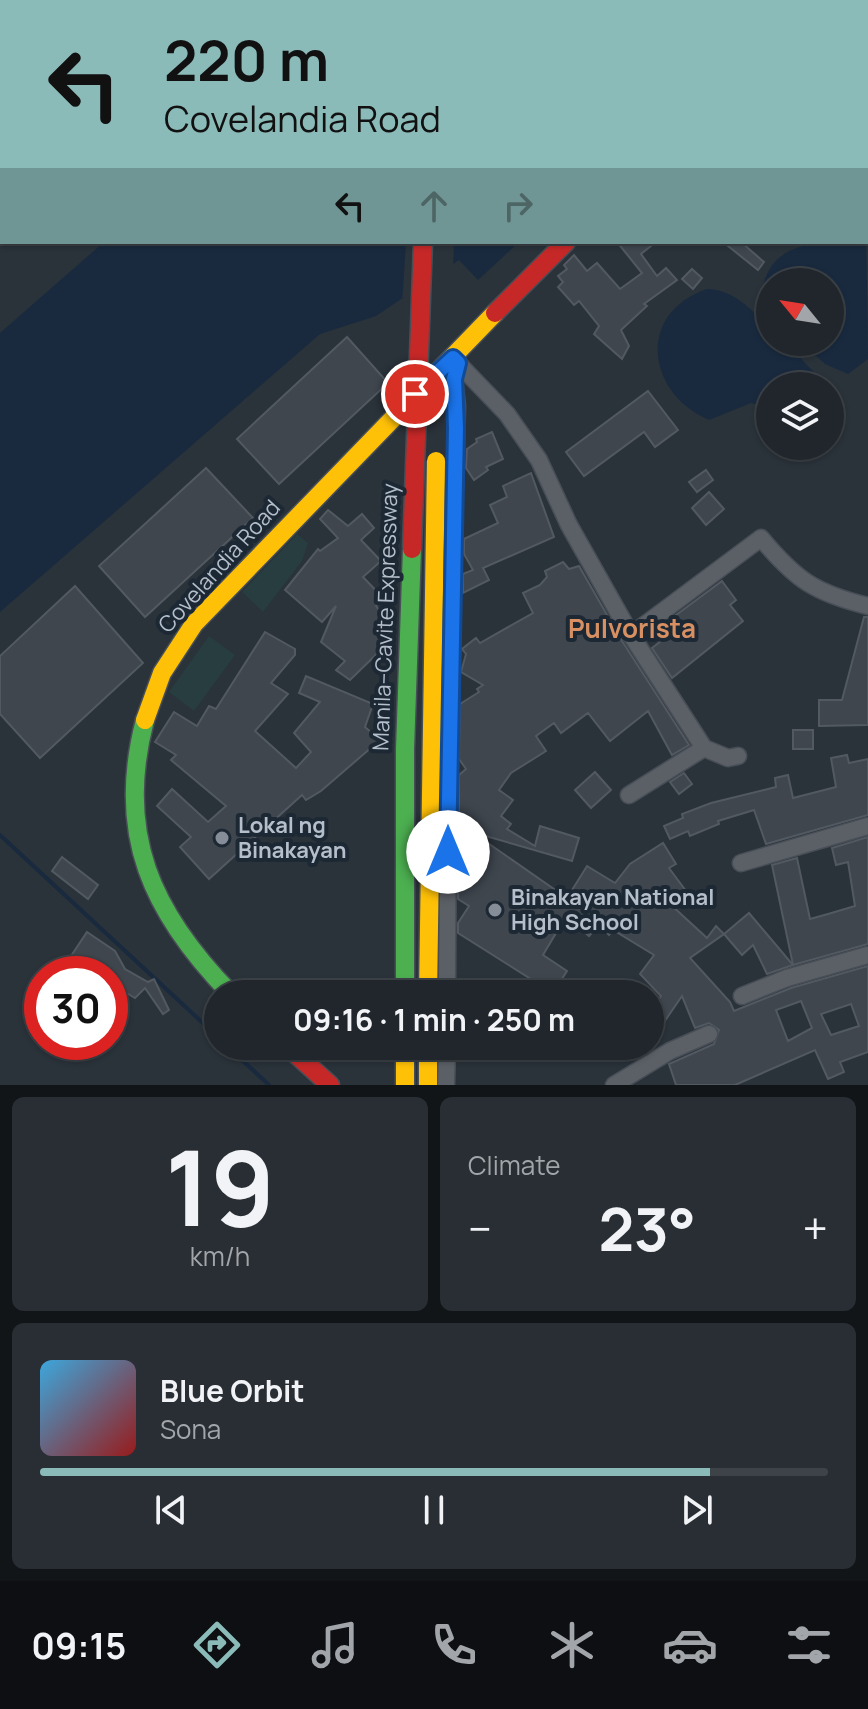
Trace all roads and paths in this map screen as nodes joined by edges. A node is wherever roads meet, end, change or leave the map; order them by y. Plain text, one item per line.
1 (423, 244) edge
2 (564, 244) edge
3 (450, 355) junction
4 (437, 403) dead end
5 (437, 435) dead end
6 (868, 606) edge
7 (631, 635) junction
8 (704, 748) junction
9 (738, 756) dead end
10 (629, 795) dead end
11 (868, 826) edge
12 (741, 863) dead end
13 (868, 955) edge
14 (217, 980) edge
15 (405, 980) edge
16 (428, 980) edge
17 (447, 980) edge
18 (742, 996) dead end
19 (709, 1034) dead end
20 (302, 1060) edge
21 (405, 1060) edge
22 (428, 1060) edge
23 (447, 1060) edge
24 (330, 1085) edge
25 (405, 1085) edge
26 (428, 1085) edge
27 (446, 1085) edge
28 (614, 1085) edge

1 - 15 main road, Manila–Cavite Expressway, bridge
2 - 3 main road, Covelandia Road
3 - 4 main road
3 - 7 street
3 - 14 main road, Covelandia Road
3 - 17 street
5 - 16 main road, Manila–Cavite Expressway, bridge
6 - 7 street
7 - 8 street
8 - 9 street
8 - 10 street
11 - 12 street
13 - 18 street
19 - 28 street
20 - 24 main road
21 - 25 main road
22 - 26 main road
23 - 27 street

